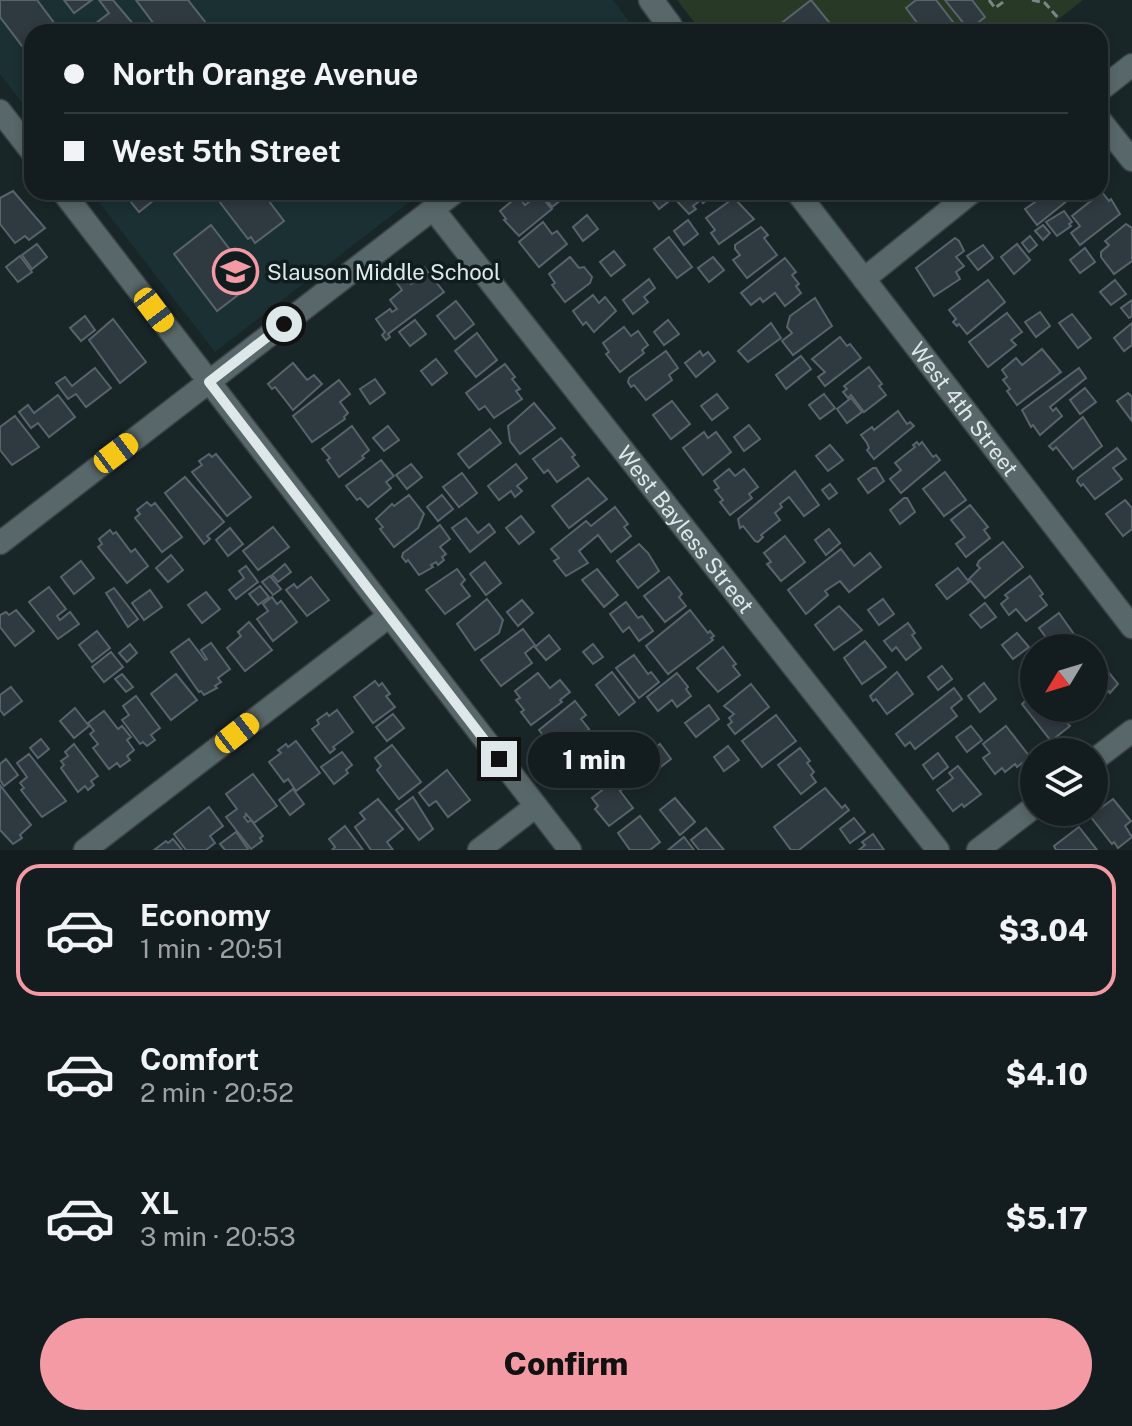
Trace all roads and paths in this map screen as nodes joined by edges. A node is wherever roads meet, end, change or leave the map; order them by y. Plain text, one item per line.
1 (651, 0) edge
2 (989, 0) edge
3 (1006, 0) edge
4 (1032, 0) edge
5 (1059, 19) dead end
6 (665, 24) edge
7 (1132, 65) edge
8 (1108, 84) edge
9 (3, 119) edge
10 (1108, 130) edge
11 (24, 143) edge
12 (1132, 160) edge
13 (69, 200) edge
14 (445, 200) edge
15 (803, 200) edge
16 (962, 200) edge
17 (433, 209) junction
18 (864, 279) junction
19 (209, 382) junction
20 (0, 543) edge
21 (388, 617) junction
22 (1132, 627) edge
23 (1132, 731) edge
24 (1108, 749) edge
25 (536, 806) junction
26 (1020, 818) edge
27 (85, 850) edge
28 (479, 850) edge
29 (570, 850) edge
30 (938, 850) edge
31 (978, 850) edge

1 - 6 street
2 - 3 path
4 - 5 path
7 - 8 street
9 - 11 street
10 - 12 street
13 - 19 street
14 - 17 street
15 - 18 street, West 4th Street
16 - 18 street
17 - 19 street
17 - 30 street, West Bayless Street
18 - 22 street, West 4th Street
19 - 20 street
19 - 21 street
21 - 25 street
21 - 27 street
23 - 24 street
25 - 28 street
25 - 29 street
26 - 31 street

